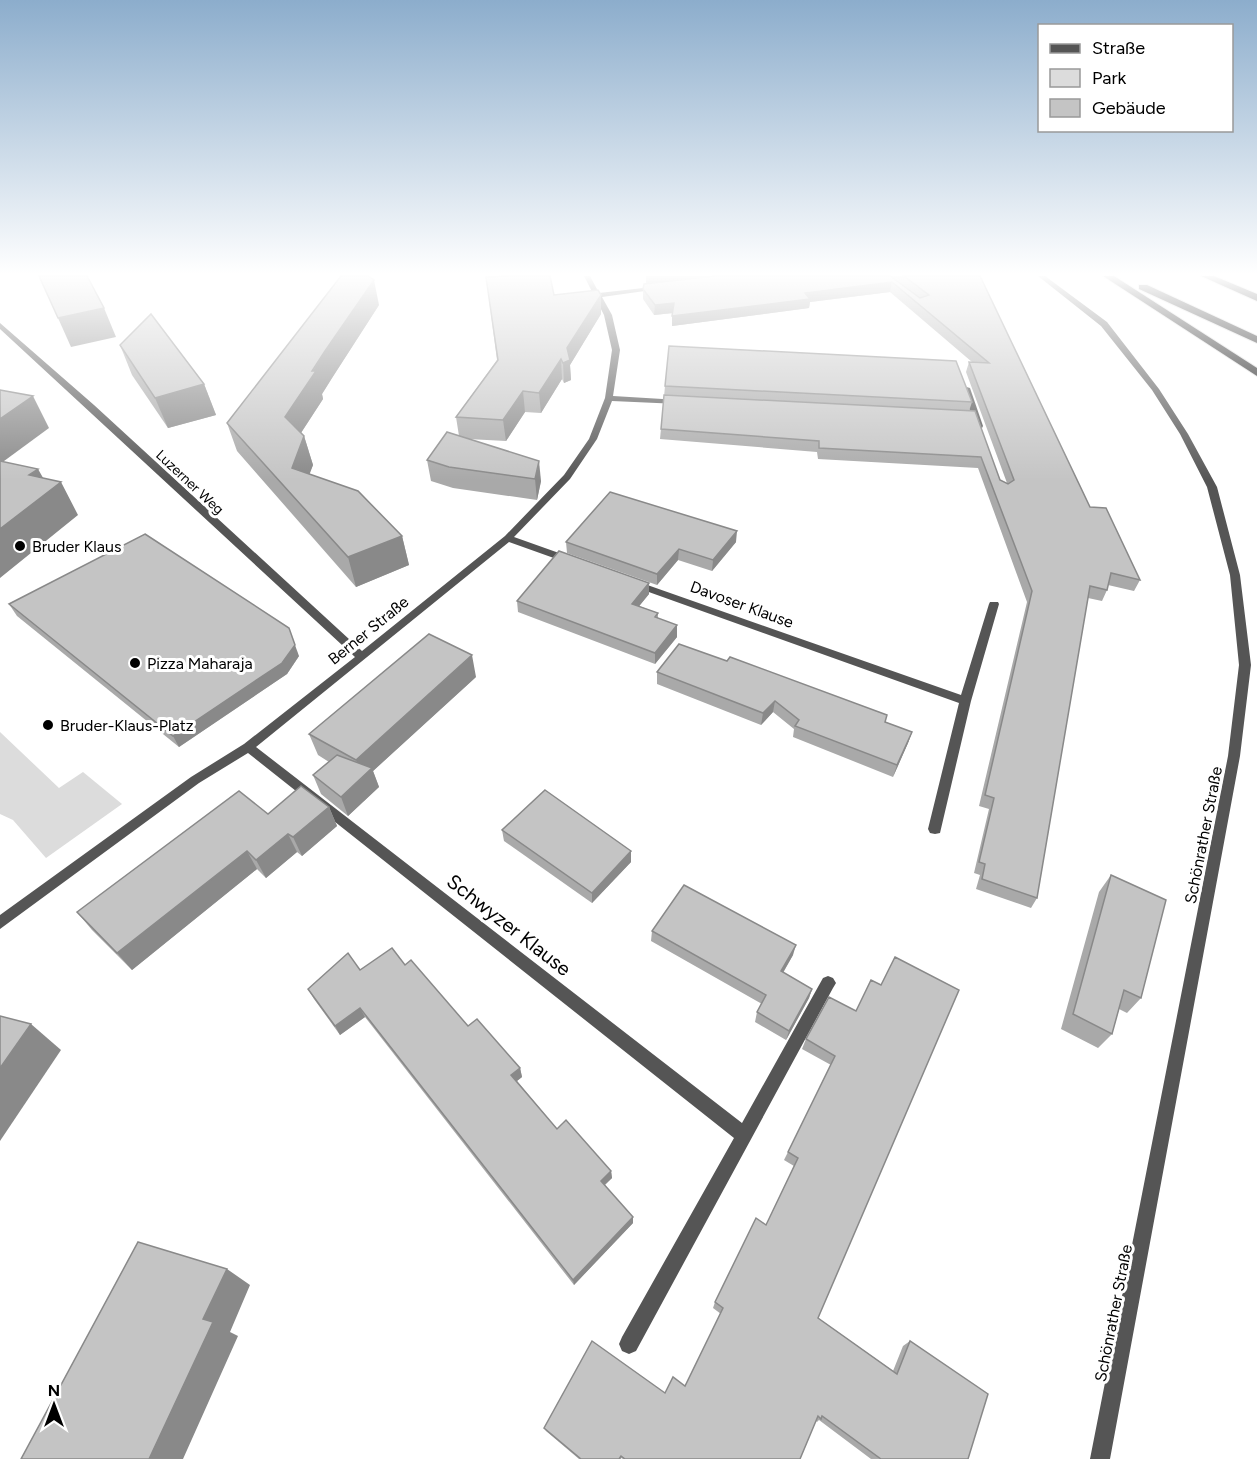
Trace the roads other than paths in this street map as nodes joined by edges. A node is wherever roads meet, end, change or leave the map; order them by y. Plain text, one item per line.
1 (22, 344) edge
2 (615, 344) edge
3 (1120, 344) edge
4 (1213, 344) edge
5 (1257, 373) edge
6 (962, 378) edge
7 (609, 398) junction
8 (692, 402) edge
9 (965, 417) edge
10 (976, 418) junction
11 (984, 438) edge
12 (508, 538) junction
13 (586, 566) edge
14 (619, 578) edge
15 (994, 604) dead end
16 (362, 657) junction
17 (965, 701) junction
18 (248, 747) junction
19 (935, 829) dead end
20 (0, 923) edge
21 (828, 983) dead end
22 (745, 1136) junction
23 (629, 1344) dead end
24 (1101, 1459) edge

1 - 16 street, Luzerner Weg
2 - 7 street, Berner Straße
3 - 24 street, Schönrather Straße
4 - 5 highway
6 - 10 street
7 - 8 street
7 - 12 street, Berner Straße
9 - 10 street
10 - 11 street
12 - 13 street
12 - 16 street, Berner Straße
14 - 17 street, Davoser Klause
15 - 17 street
16 - 18 street, Berner Straße
17 - 19 street
18 - 20 street, Berner Straße
18 - 22 street, Schwyzer Klause
21 - 22 street
22 - 23 street

